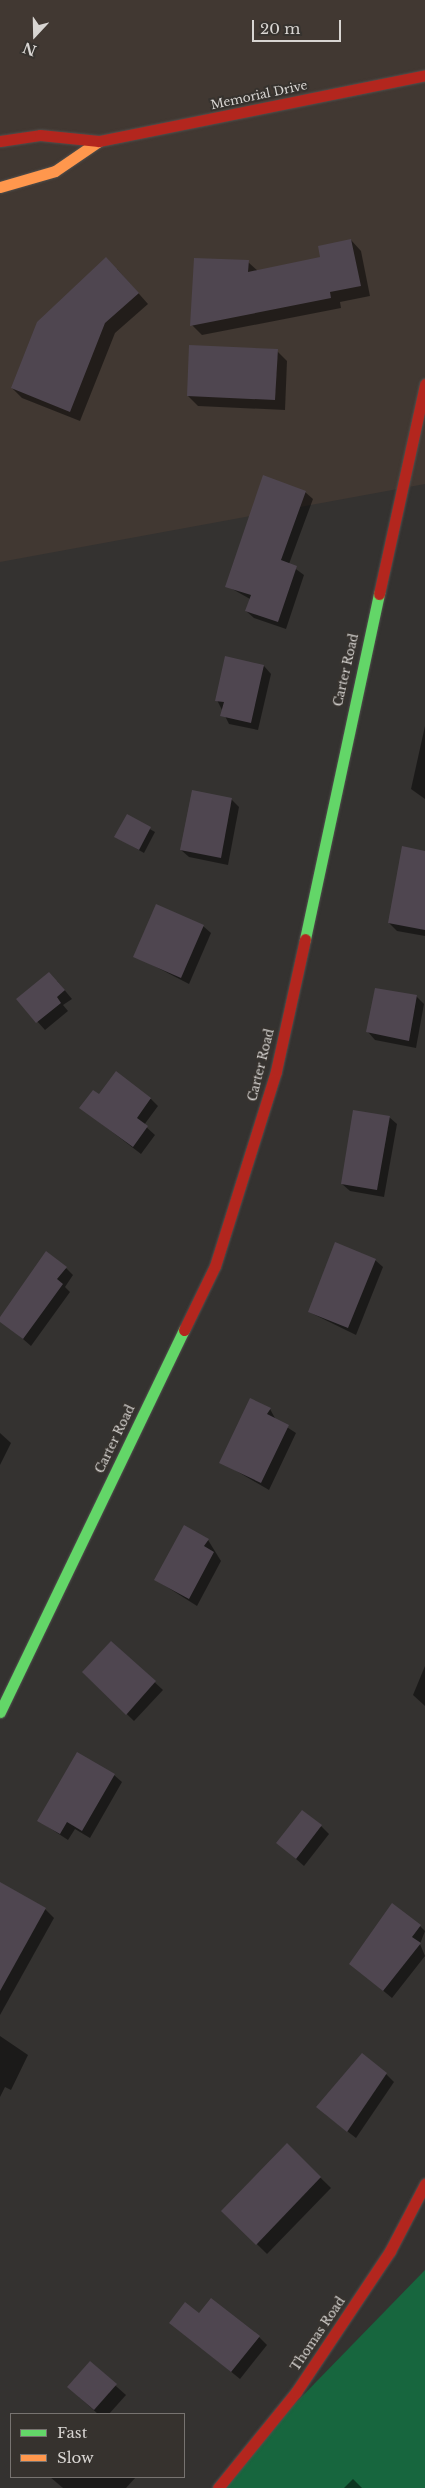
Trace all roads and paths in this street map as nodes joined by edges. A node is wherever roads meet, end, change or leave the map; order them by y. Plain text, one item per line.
1 (425, 75) edge
2 (0, 141) edge
3 (99, 141) junction
4 (0, 186) edge
5 (425, 384) edge
6 (0, 1712) edge
7 (425, 2184) edge
8 (218, 2488) edge

1 - 3 street, Memorial Drive
2 - 3 street, Memorial Drive
3 - 4 street, Memorial Drive
5 - 6 street, Carter Road
7 - 8 street, Thomas Road

